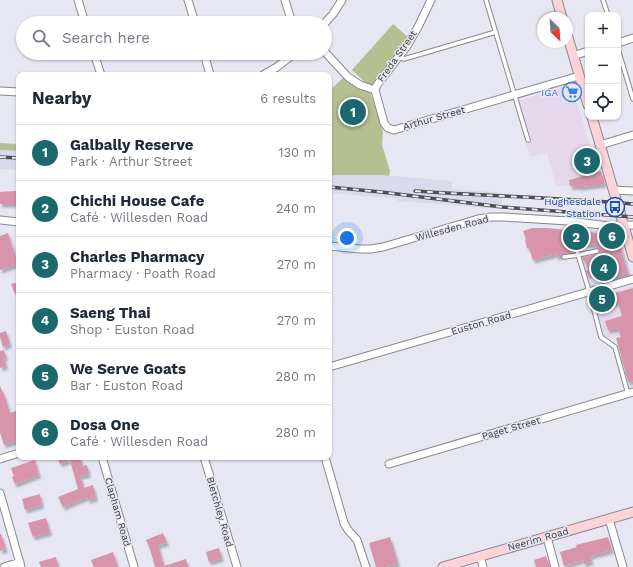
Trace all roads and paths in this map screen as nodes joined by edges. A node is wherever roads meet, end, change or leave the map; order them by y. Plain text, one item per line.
1 (78, 0) edge
2 (188, 0) edge
3 (285, 0) edge
4 (342, 0) edge
5 (431, 0) edge
6 (486, 0) edge
7 (557, 0) edge
8 (603, 0) edge
9 (560, 12) edge
10 (607, 12) edge
11 (83, 16) edge
12 (193, 16) edge
13 (290, 16) edge
14 (331, 16) edge
15 (496, 32) junction
16 (633, 38) edge
17 (621, 42) edge
18 (571, 48) edge
19 (585, 52) edge
20 (400, 56) junction
21 (573, 56) junction
22 (96, 60) edge
23 (206, 60) edge
24 (286, 60) edge
25 (332, 60) edge
26 (621, 60) edge
27 (99, 72) edge
28 (209, 72) edge
29 (268, 72) edge
30 (579, 76) junction
31 (0, 90) edge
32 (375, 90) junction
33 (16, 92) edge
34 (515, 94) junction
35 (585, 95) edge
36 (633, 99) edge
37 (593, 120) edge
38 (633, 135) edge
39 (528, 140) dead end
40 (600, 145) junction
41 (613, 190) junction
42 (633, 191) edge
43 (0, 220) edge
44 (568, 221) junction
45 (16, 222) edge
46 (623, 225) junction
47 (633, 225) edge
48 (332, 246) edge
49 (597, 251) dead end
50 (578, 255) junction
51 (564, 257) dead end
52 (633, 257) edge
53 (633, 279) edge
54 (589, 291) junction
55 (332, 366) edge
56 (631, 393) edge
57 (16, 454) edge
58 (0, 459) edge
59 (103, 460) edge
60 (205, 460) edge
61 (325, 460) edge
62 (389, 464) dead end
63 (0, 493) edge
64 (633, 512) edge
65 (609, 519) junction
66 (546, 537) junction
67 (480, 556) junction
68 (21, 565) edge
69 (4, 567) edge
70 (134, 567) edge
71 (237, 567) edge
72 (366, 567) edge
73 (443, 567) edge
74 (484, 567) edge
75 (556, 567) edge
76 (623, 567) edge

1 - 11 street
2 - 12 street
3 - 13 street
4 - 14 street
5 - 20 street, Freda Street
6 - 15 lane
7 - 9 street
8 - 10 lane
15 - 20 lane
15 - 34 lane
16 - 17 street
18 - 21 street
19 - 21 street
20 - 32 street, Freda Street
21 - 30 street
22 - 27 street
23 - 28 street
24 - 29 street
25 - 32 street
26 - 36 lane
30 - 34 street, Arthur Street
30 - 35 street
31 - 33 street
32 - 34 street, Arthur Street
34 - 39 lane
37 - 40 street
38 - 40 street
40 - 41 street
41 - 42 street
41 - 46 street
43 - 45 street
44 - 46 street, Willesden Road
44 - 48 street, Willesden Road
44 - 50 lane
46 - 47 street, Willesden Road
46 - 52 street
49 - 50 lane
50 - 51 lane
50 - 54 lane
53 - 54 street, Euston Road
54 - 55 street, Euston Road
54 - 56 lane
56 - 62 street, Paget Street
57 - 58 street
59 - 70 street, Clapham Road
60 - 71 street, Bletchley Road
61 - 72 street
63 - 68 street
64 - 65 street, Neerim Road
65 - 66 street, Neerim Road
65 - 76 street
66 - 67 street, Neerim Road
66 - 75 street
67 - 73 street, Neerim Road
67 - 74 street
68 - 69 street

